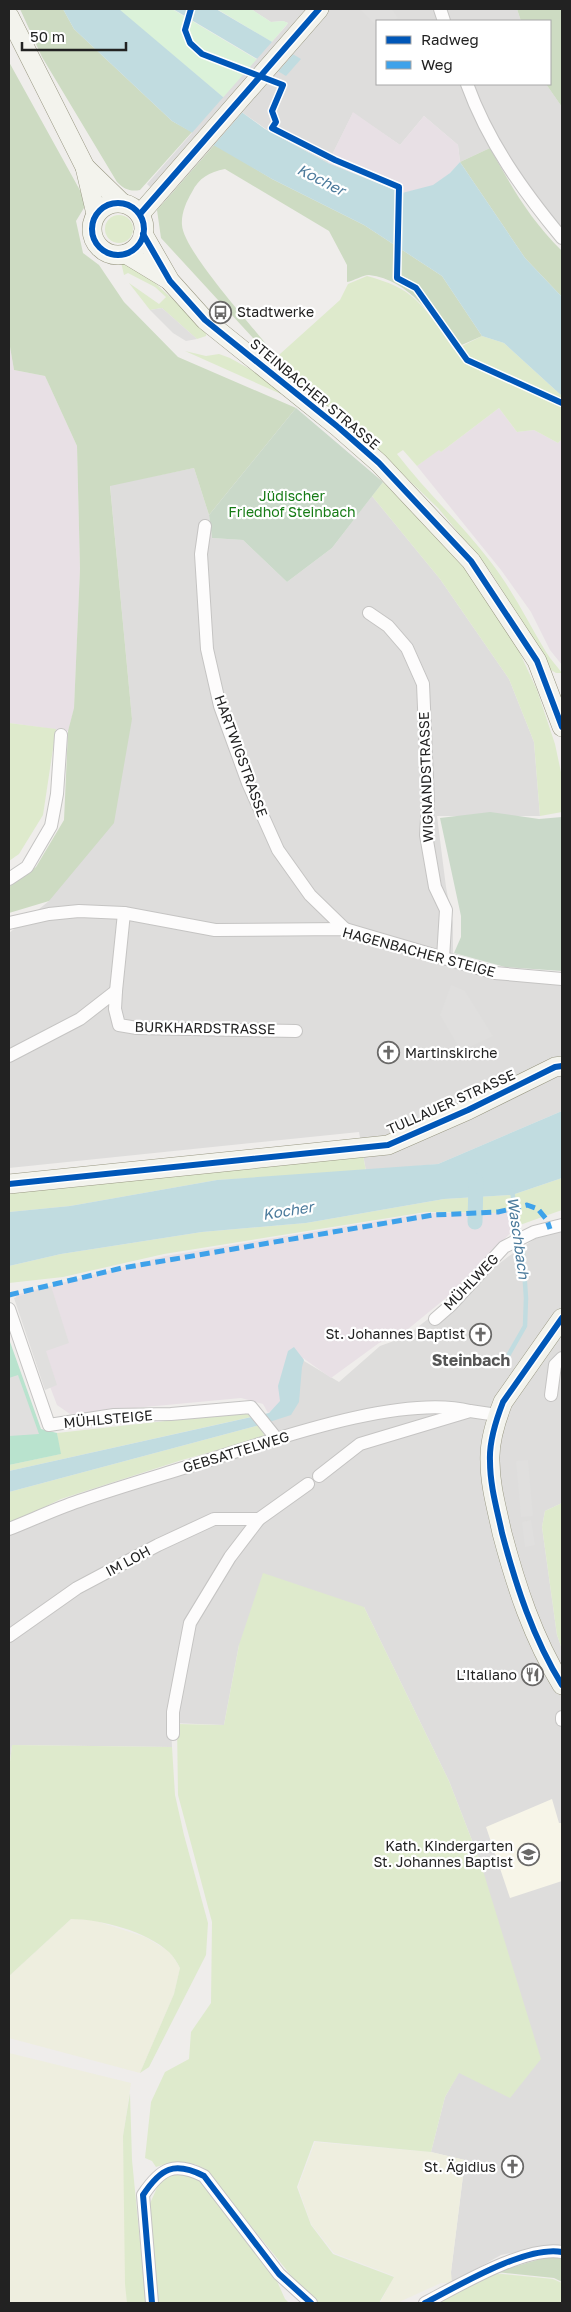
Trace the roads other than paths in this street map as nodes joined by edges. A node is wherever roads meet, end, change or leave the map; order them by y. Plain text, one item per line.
1 (320, 9) edge
2 (9, 16) edge
3 (467, 85) edge
4 (85, 167) junction
5 (122, 203) junction
6 (96, 214) junction
7 (140, 214) junction
8 (143, 234) junction
9 (562, 238) edge
10 (126, 254) junction
11 (170, 281) junction
12 (205, 526) dead end
13 (369, 613) dead end
14 (562, 727) edge
15 (61, 735) dead end
16 (9, 879) edge
17 (124, 913) junction
18 (9, 923) edge
19 (345, 929) junction
20 (442, 958) junction
21 (562, 979) edge
22 (116, 991) junction
23 (296, 1031) dead end
24 (9, 1056) edge
25 (562, 1066) edge
26 (9, 1184) edge
27 (562, 1226) edge
28 (9, 1309) edge
29 (435, 1319) dead end
30 (562, 1320) edge
31 (562, 1358) edge
32 (551, 1395) dead end
33 (470, 1411) junction
34 (497, 1416) junction
35 (272, 1433) junction
36 (319, 1476) dead end
37 (308, 1484) dead end
38 (259, 1519) junction
39 (9, 1529) edge
40 (9, 1636) edge
41 (562, 1685) edge
42 (173, 1734) dead end
43 (562, 2252) edge
44 (152, 2303) edge
45 (311, 2303) edge
46 (425, 2303) edge

1 - 7 main road
2 - 4 main road
3 - 9 street
4 - 5 main road
4 - 6 main road
5 - 6 main road
5 - 7 main road
6 - 10 main road
7 - 8 main road
8 - 10 main road
8 - 11 main road, STEINBACHER STRASSE
10 - 11 main road, STEINBACHER STRASSE
11 - 14 main road, STEINBACHER STRASSE
12 - 19 street, HARTWIGSTRASSE
13 - 20 street, WIGNANDSTRASSE
15 - 16 street
17 - 18 street, HAGENBACHER STEIGE
17 - 19 street, HAGENBACHER STEIGE
17 - 22 street, BURKHARDSTRASSE
19 - 20 street, HAGENBACHER STEIGE
20 - 21 street, HAGENBACHER STEIGE
22 - 23 street, BURKHARDSTRASSE
22 - 24 street
25 - 26 main road, TULLAUER STRASSE
27 - 29 street, MÜHLWEG
28 - 35 street, MÜHLSTEIGE
30 - 34 main road
31 - 32 street
33 - 34 street, GEBSATTELWEG
33 - 35 street, GEBSATTELWEG
33 - 36 street
34 - 41 main road
35 - 39 street, GEBSATTELWEG
37 - 38 street
38 - 40 street, IM LOH
38 - 42 street
43 - 46 street
44 - 45 street

